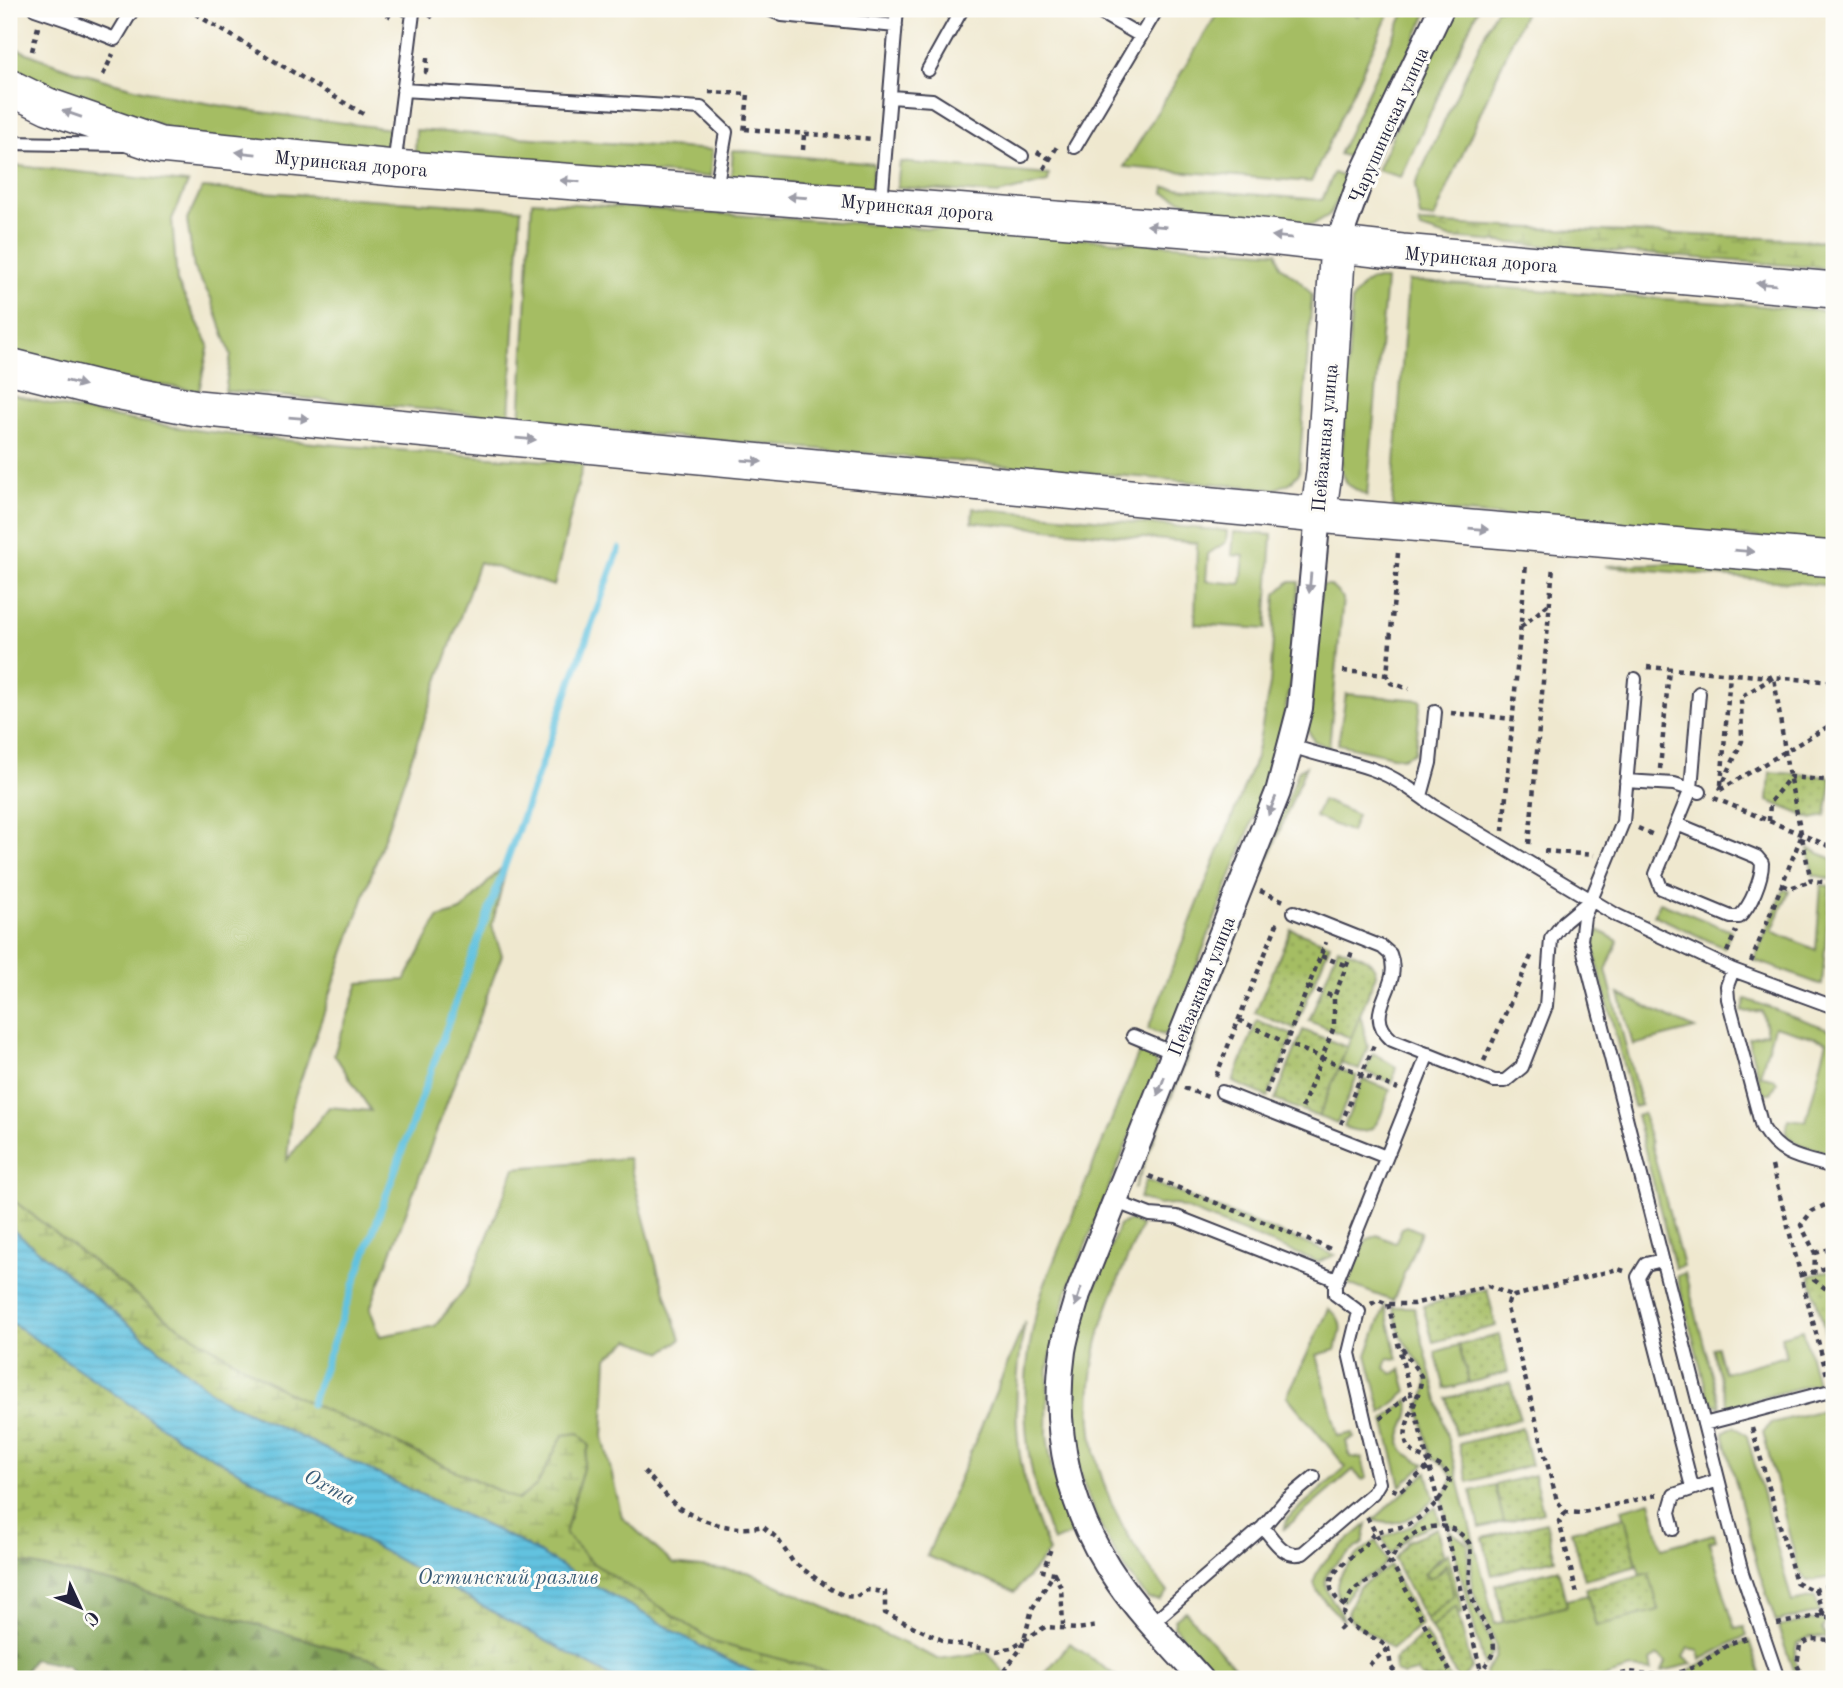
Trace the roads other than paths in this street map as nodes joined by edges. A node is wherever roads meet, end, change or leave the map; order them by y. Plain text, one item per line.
1 (35, 9) edge
2 (133, 9) edge
3 (768, 9) edge
4 (897, 9) edge
5 (962, 9) edge
6 (1094, 9) edge
7 (1157, 9) edge
8 (1441, 9) edge
9 (411, 10) edge
10 (70, 14) edge
11 (896, 26) junction
12 (1141, 36) junction
13 (928, 70) dead end
14 (9, 87) edge
15 (403, 90) junction
16 (891, 97) junction
17 (9, 143) edge
18 (160, 145) junction
19 (1075, 147) dead end
20 (1022, 156) dead end
21 (394, 168) junction
22 (716, 191) junction
23 (881, 204) junction
24 (1338, 243) junction
25 (1834, 290) edge
26 (9, 366) edge
27 (1318, 515) junction
28 (1834, 559) edge
29 (1635, 680) road end
30 (1699, 693) dead end
31 (1435, 712) road end
32 (1292, 746) junction
33 (1626, 780) junction
34 (1696, 790) junction
35 (1420, 796) junction
36 (1677, 824) junction
37 (1590, 901) junction
38 (1294, 912) dead end
39 (1733, 970) junction
40 (1834, 1007) edge
41 (1133, 1036) dead end
42 (1174, 1053) junction
43 (1427, 1054) junction
44 (1222, 1092) road end
45 (1386, 1157) junction
46 (1834, 1167) edge
47 (1116, 1202) junction
48 (1662, 1260) junction
49 (1337, 1280) junction
50 (1833, 1390) edge
51 (1704, 1424) junction
52 (1314, 1477) dead end
53 (1718, 1480) junction
54 (1692, 1487) junction
55 (1263, 1527) junction
56 (1673, 1529) dead end
57 (1152, 1623) junction
58 (1201, 1679) edge
59 (1778, 1679) edge

1 - 10 lane
2 - 10 lane
3 - 11 lane
4 - 11 lane
5 - 13 lane
6 - 12 lane
7 - 12 lane
8 - 24 street, Чарушинская улица
9 - 15 lane
11 - 16 lane
12 - 19 lane
18 -> 14 street, Муринская дорога
15 - 21 lane
15 - 22 lane
16 - 20 lane
16 - 23 lane
17 - 18 lane
21 -> 18 street, Муринская дорога
22 -> 21 street, Муринская дорога
23 -> 22 street, Муринская дорога
24 -> 23 street, Муринская дорога
25 -> 24 street, Муринская дорога
24 - 27 street, Пейзажная улица
26 -> 27 street
27 -> 28 street
27 -> 32 street, Пейзажная улица
29 - 33 lane
30 - 34 lane
31 - 35 lane
32 - 35 lane
32 -> 42 street, Пейзажная улица
33 - 34 lane
33 - 37 lane
34 - 36 lane
35 - 37 lane
36 - 36 lane
37 - 39 lane
37 - 43 lane
37 - 48 lane
38 - 43 lane
39 - 40 lane
39 - 46 lane
41 - 42 lane
42 -> 47 street, Пейзажная улица
43 - 45 lane
44 - 45 lane
45 - 49 lane
47 - 49 lane
47 -> 57 street, Пейзажная улица
48 - 51 lane
48 - 54 lane
49 - 55 lane
50 - 51 lane
51 - 53 lane
52 - 55 lane
53 - 54 lane
53 - 59 lane
54 - 56 lane
55 - 57 lane
57 - 58 street, Пейзажная улица

